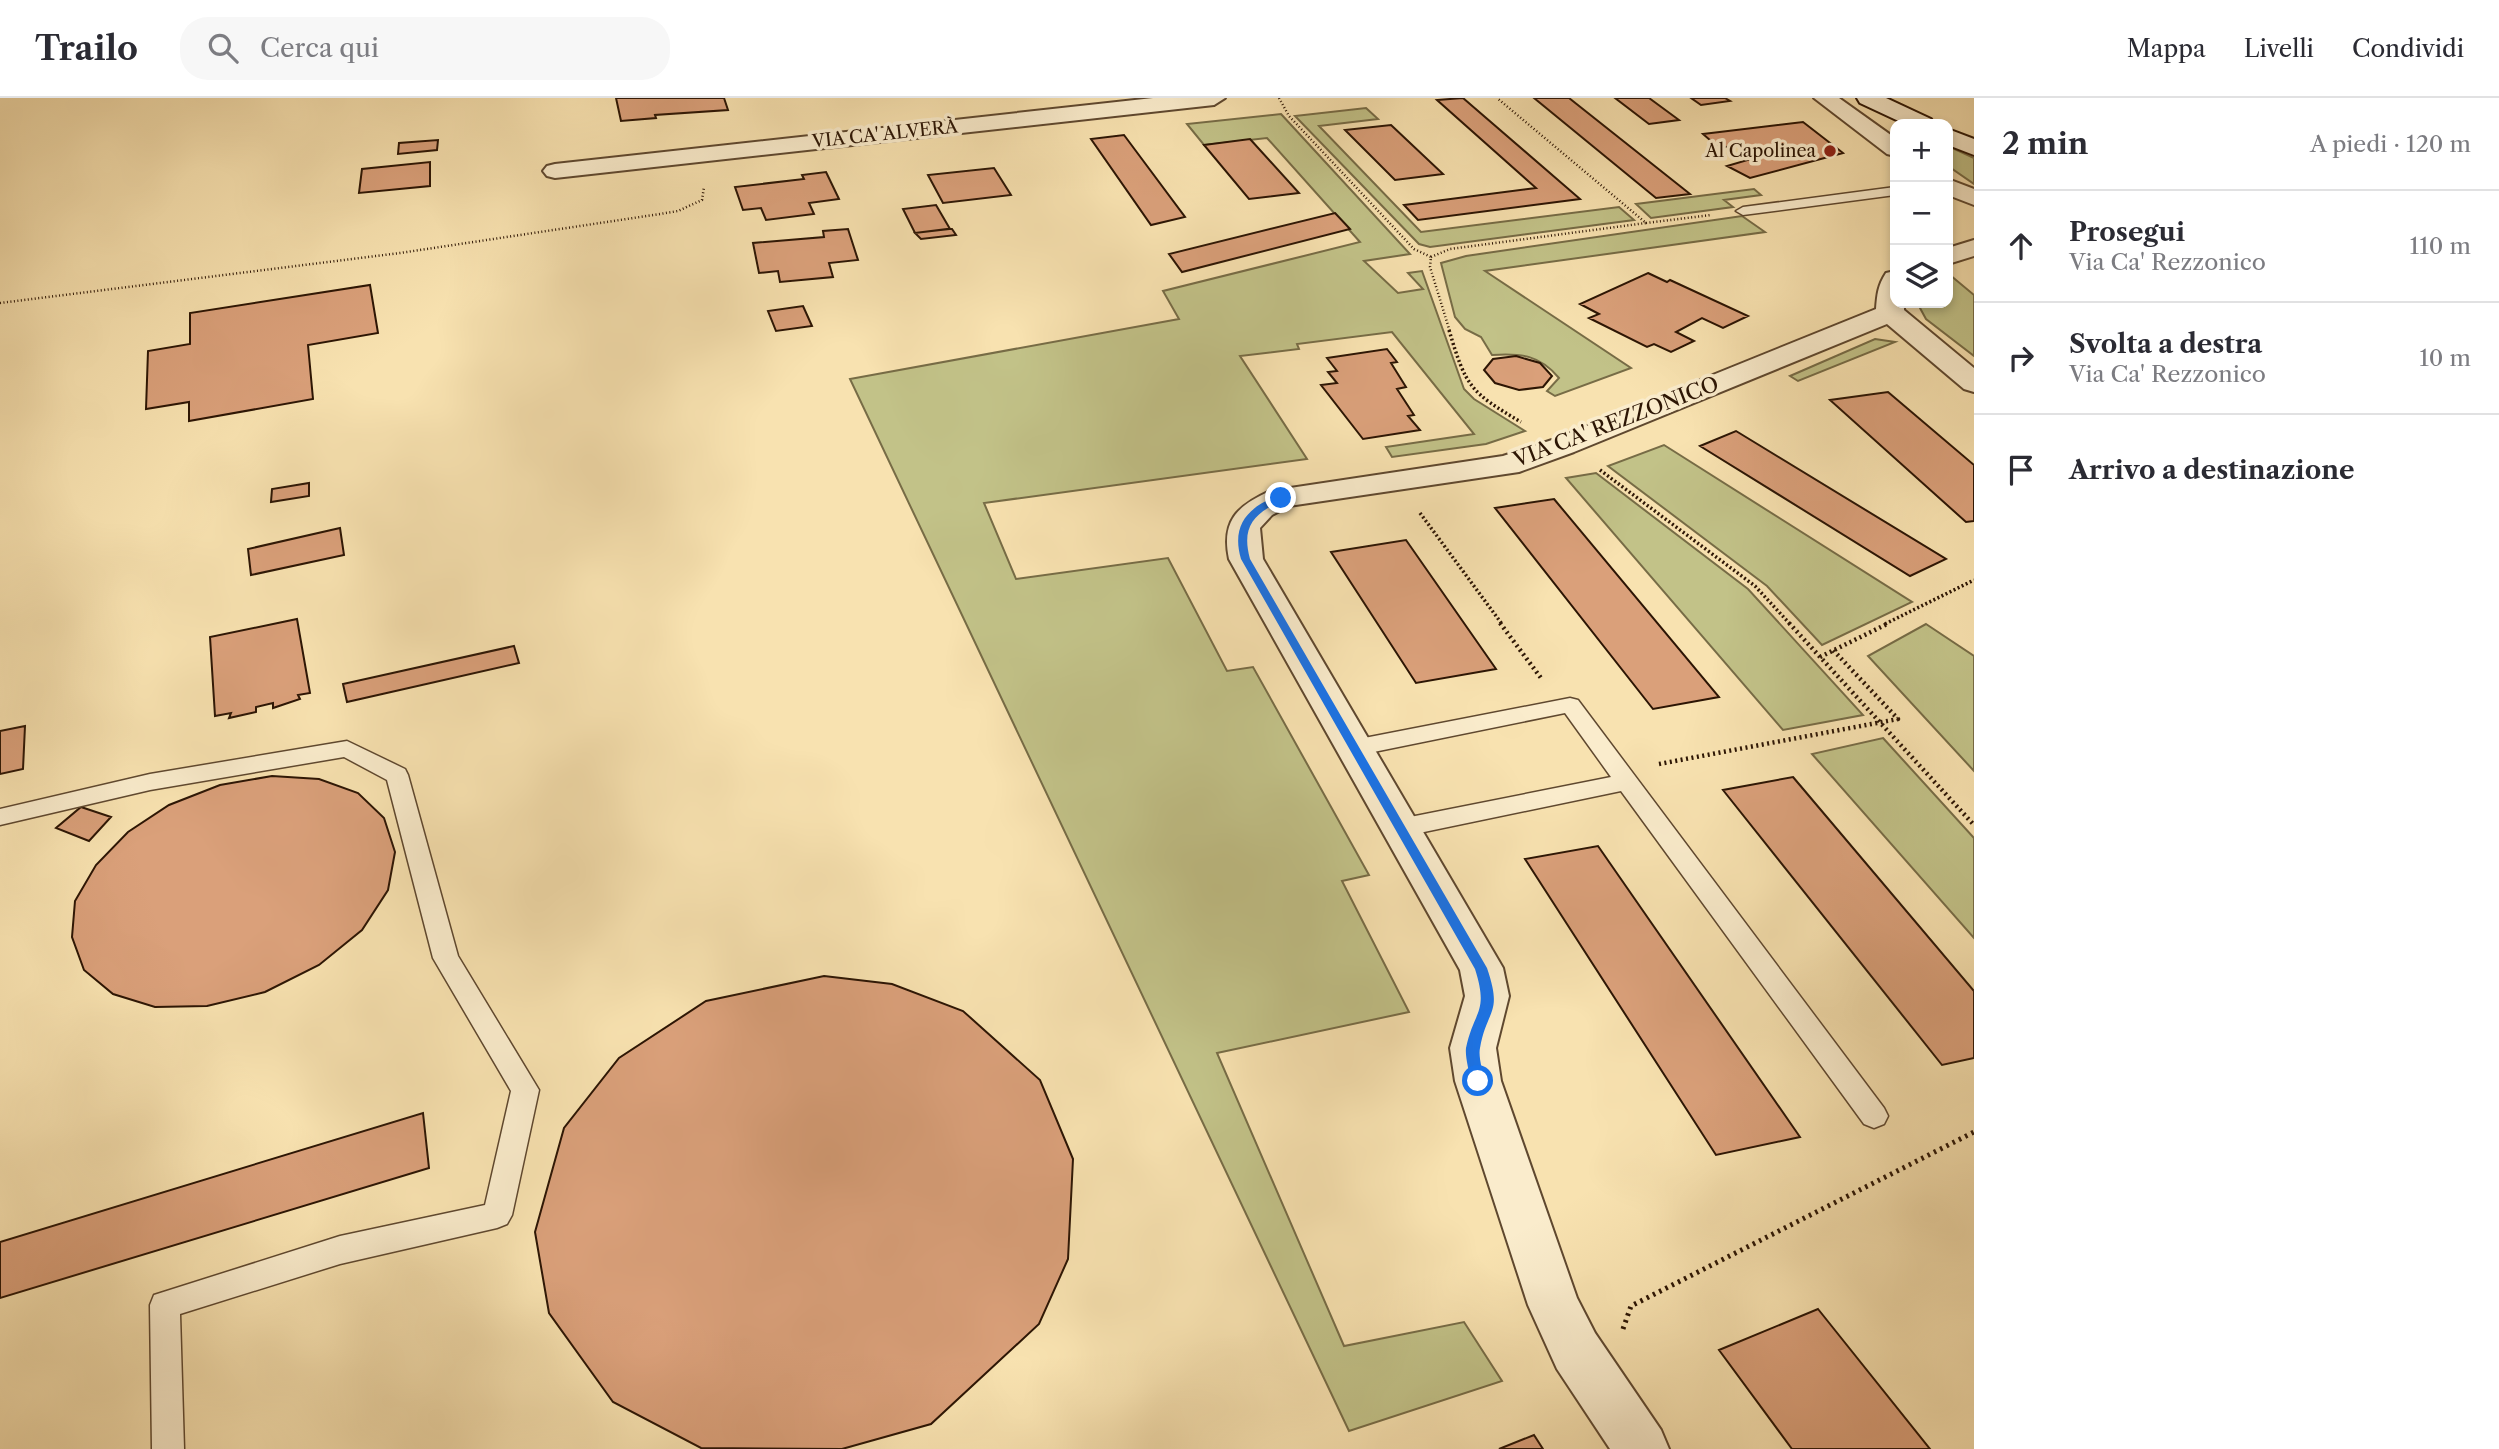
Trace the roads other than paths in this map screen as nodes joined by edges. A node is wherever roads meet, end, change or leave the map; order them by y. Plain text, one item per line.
1 (1214, 98) edge
2 (1868, 98) edge
3 (1836, 99) edge
4 (1912, 119) edge
5 (1953, 138) edge
6 (1890, 145) edge
7 (1974, 148) edge
8 (555, 171) dead end
9 (1953, 188) edge
10 (1890, 192) edge
11 (1974, 198) edge
12 (1743, 211) road end
13 (1974, 248) edge
14 (1953, 254) edge
15 (1890, 297) edge
16 (1904, 308) edge
17 (1974, 383) edge
18 (1354, 748) junction
19 (1627, 782) junction
20 (0, 817) edge
21 (1400, 828) junction
22 (1874, 1116) dead end
23 (168, 1449) edge
24 (1642, 1449) edge

1 - 8 street, VIA CA' ALVERÀ
2 - 4 street
3 - 6 street
5 - 7 street
9 - 11 street
10 - 12 lane
13 - 14 street
15 - 18 street, VIA CA' REZZONICO
16 - 17 street
18 - 19 lane
18 - 21 street, VIA CA' REZZONICO
19 - 21 lane
19 - 22 lane
20 - 23 lane
21 - 24 street, VIA CA' REZZONICO

